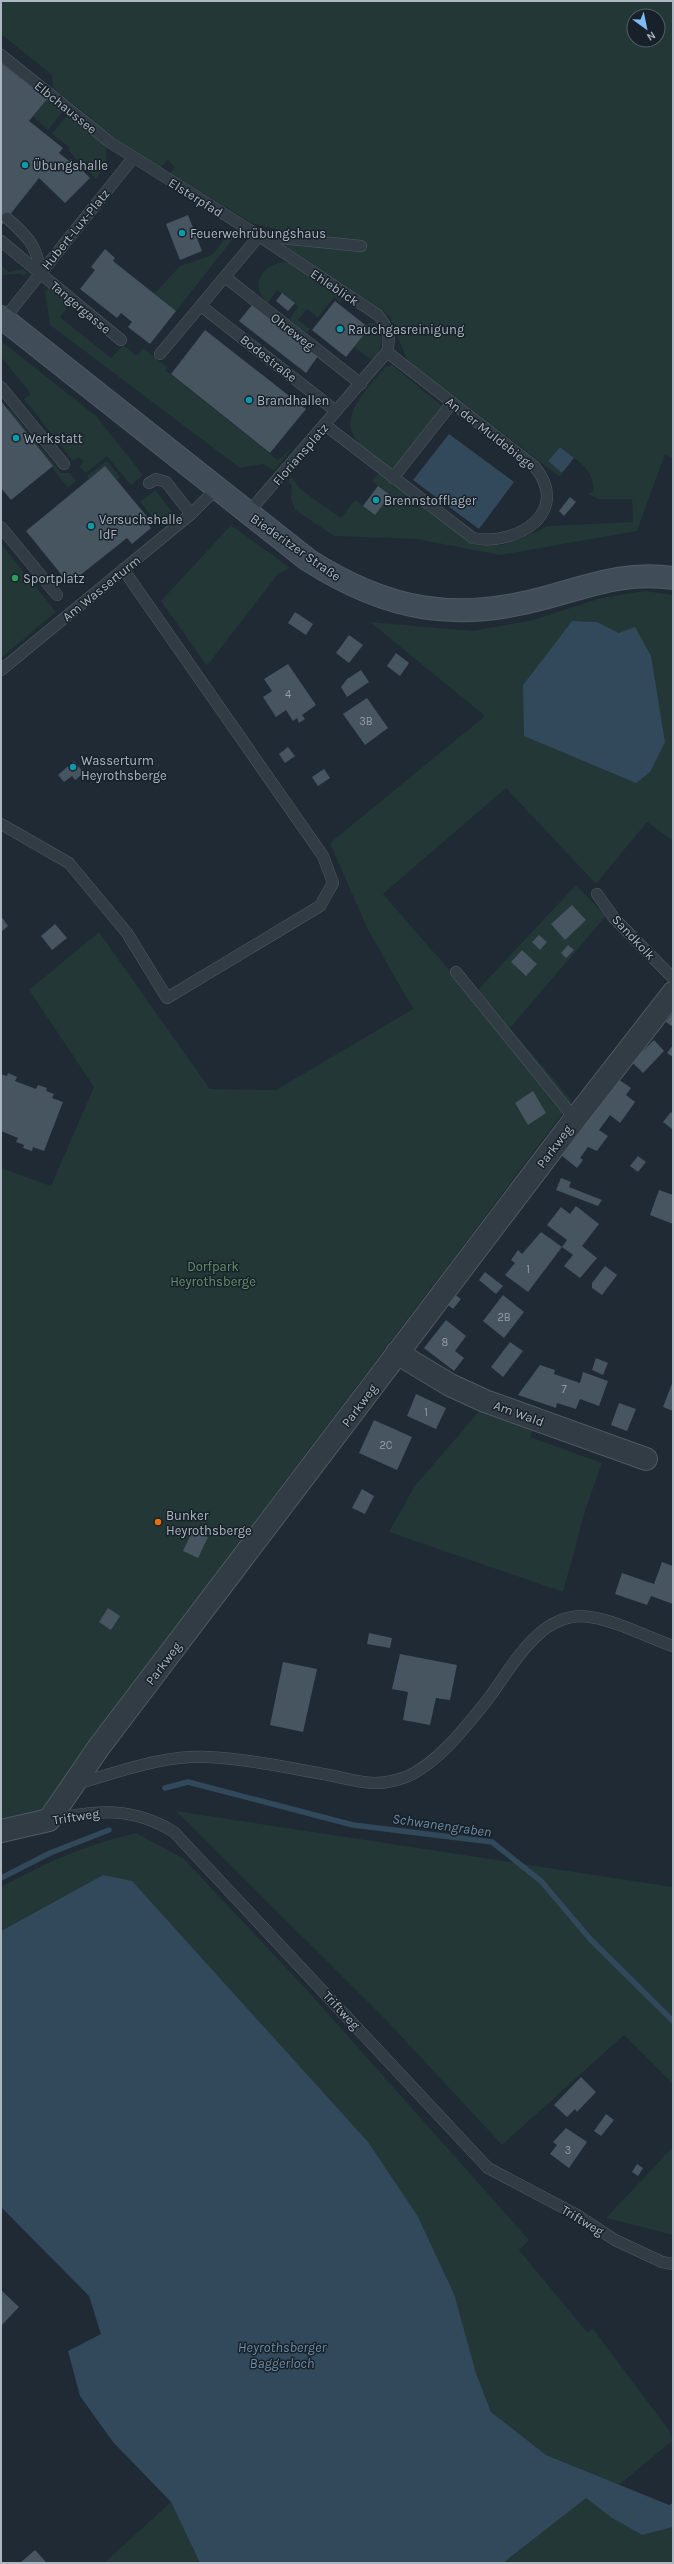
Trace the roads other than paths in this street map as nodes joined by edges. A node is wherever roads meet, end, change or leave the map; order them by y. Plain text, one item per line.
1 (1, 55) edge
2 (133, 158) junction
3 (7, 218) dead end
4 (259, 236) junction
5 (1, 241) edge
6 (361, 246) dead end
7 (41, 273) junction
8 (225, 277) junction
9 (201, 306) junction
10 (2, 318) edge
11 (121, 340) dead end
12 (387, 352) junction
13 (160, 354) dead end
14 (362, 384) junction
15 (1, 387) edge
16 (452, 403) junction
17 (336, 411) junction
18 (325, 425) junction
19 (64, 464) dead end
20 (393, 478) junction
21 (149, 483) dead end
22 (216, 488) junction
23 (254, 507) junction
24 (191, 514) junction
25 (1, 528) edge
26 (123, 569) junction
27 (673, 578) edge
28 (57, 595) dead end
29 (1, 670) edge
30 (1, 824) edge
31 (597, 894) dead end
32 (456, 972) dead end
33 (673, 978) edge
34 (673, 994) edge
35 (575, 1119) junction
36 (397, 1353) junction
37 (646, 1459) dead end
38 (673, 1646) edge
39 (73, 1785) junction
40 (50, 1820) junction
41 (1, 1830) edge
42 (673, 2264) edge

1 - 2 lane, Elbchaussee
2 - 4 lane, Elsterpfad
2 - 7 lane, Hubert-Lux-Platz
3 - 7 lane
4 - 6 lane
4 - 8 lane
4 - 12 lane, Ehleblick
5 - 7 lane, Tangergasse
7 - 10 lane, Hubert-Lux-Platz
7 - 11 lane, Tangergasse
8 - 9 lane
8 - 14 lane, Ohreweg
9 - 13 lane
9 - 17 lane, Bodestraße
10 - 22 street, Biederitzer Straße
12 - 14 lane, Floriansplatz
12 - 16 lane, An der Muldebiege
14 - 17 lane, Floriansplatz
15 - 19 lane
16 - 20 lane
16 - 20 lane, An der Muldebiege
17 - 18 lane, Floriansplatz
18 - 20 lane, An der Muldebiege
18 - 23 lane, Floriansplatz
21 - 24 lane
22 - 23 street, Biederitzer Straße
22 - 24 lane, Am Wasserturm
23 - 27 street, Biederitzer Straße
24 - 26 lane, Am Wasserturm
25 - 28 lane
26 - 29 lane, Am Wasserturm
26 - 30 lane
31 - 33 lane, Sandkolk
32 - 35 lane
34 - 35 street, Parkweg
35 - 36 street, Parkweg
36 - 37 street, Am Wald
36 - 39 street, Parkweg
38 - 39 lane
39 - 40 street, Parkweg
40 - 41 street, Triftweg
40 - 42 lane, Triftweg

